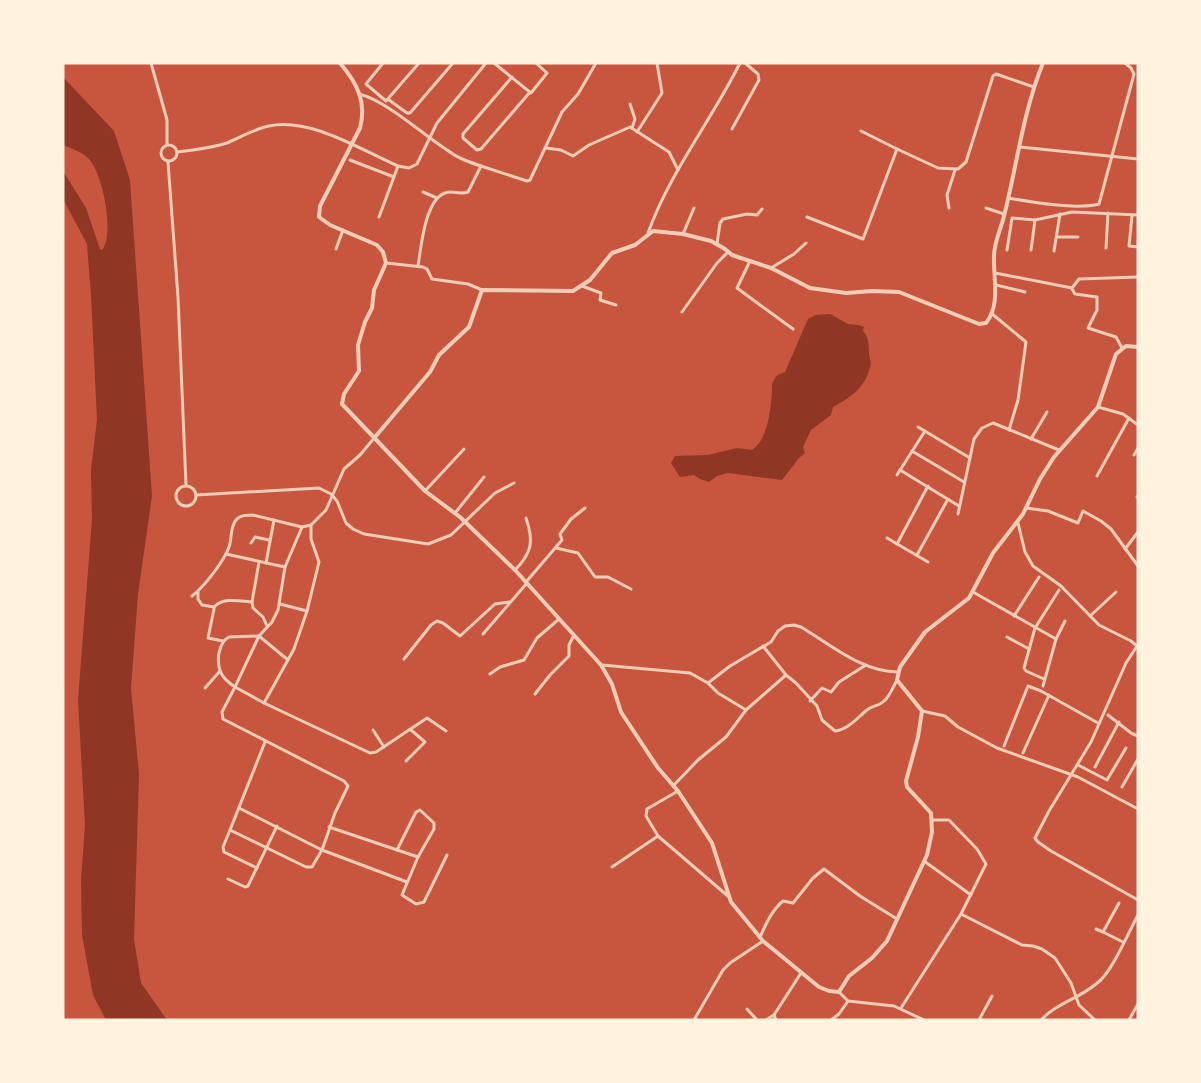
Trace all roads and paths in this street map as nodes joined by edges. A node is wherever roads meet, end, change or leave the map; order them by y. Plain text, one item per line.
1 (151, 63) edge
2 (340, 63) edge
3 (383, 63) edge
4 (419, 63) edge
5 (453, 63) edge
6 (486, 63) edge
7 (494, 63) edge
8 (536, 63) edge
9 (596, 63) edge
10 (657, 63) edge
11 (740, 63) edge
12 (745, 63) edge
13 (1043, 63) edge
14 (1125, 63) edge
15 (1138, 71) edge
16 (1134, 74) junction
17 (512, 77) junction
18 (1034, 87) junction
19 (530, 92) junction
20 (359, 94) junction
21 (389, 100) junction
22 (630, 105) dead end
23 (632, 128) junction
24 (732, 129) dead end
25 (861, 131) dead end
26 (637, 132) junction
27 (167, 144) junction
28 (1020, 147) junction
29 (546, 148) junction
30 (897, 148) junction
31 (177, 152) junction
32 (1112, 155) junction
33 (1138, 159) edge
34 (350, 160) dead end
35 (168, 162) junction
36 (398, 166) junction
37 (481, 166) junction
38 (678, 170) junction
39 (955, 170) junction
40 (394, 177) junction
41 (423, 192) dead end
42 (437, 198) junction
43 (1007, 198) junction
44 (694, 207) dead end
45 (949, 208) dead end
46 (986, 208) dead end
47 (762, 209) dead end
48 (1060, 213) junction
49 (1108, 213) junction
50 (1004, 214) junction
51 (1138, 215) edge
52 (1132, 216) junction
53 (378, 217) dead end
54 (807, 217) dead end
55 (1035, 220) junction
56 (343, 230) junction
57 (648, 233) junction
58 (683, 234) junction
59 (1057, 237) junction
60 (1078, 237) dead end
61 (806, 243) dead end
62 (717, 244) junction
63 (1138, 247) edge
64 (1106, 248) dead end
65 (336, 249) dead end
66 (1007, 250) dead end
67 (1031, 250) dead end
68 (1054, 251) dead end
69 (728, 252) junction
70 (750, 261) junction
71 (386, 263) junction
72 (418, 266) junction
73 (771, 268) junction
74 (995, 273) junction
75 (1138, 277) edge
76 (996, 285) junction
77 (582, 286) junction
78 (1072, 288) junction
79 (482, 290) junction
80 (1025, 292) dead end
81 (616, 305) dead end
82 (682, 312) dead end
83 (991, 313) junction
84 (793, 328) dead end
85 (1138, 347) edge
86 (1122, 348) junction
87 (1098, 407) junction
88 (1047, 412) dead end
89 (1129, 418) junction
90 (1138, 425) edge
91 (918, 427) dead end
92 (1009, 430) junction
93 (924, 431) junction
94 (375, 437) junction
95 (1031, 439) junction
96 (1138, 448) edge
97 (464, 449) dead end
98 (1059, 450) junction
99 (912, 451) junction
100 (1134, 455) dead end
101 (970, 458) junction
102 (900, 470) junction
103 (897, 475) dead end
104 (1097, 476) dead end
105 (484, 477) dead end
106 (964, 482) junction
107 (514, 483) dead end
108 (186, 486) junction
109 (928, 486) junction
110 (425, 490) junction
111 (196, 495) junction
112 (948, 499) junction
113 (959, 506) junction
114 (585, 508) dead end
115 (1026, 508) junction
116 (455, 513) junction
117 (958, 514) dead end
118 (526, 518) dead end
119 (274, 520) junction
120 (1018, 523) junction
121 (311, 525) junction
122 (302, 527) junction
123 (1138, 532) edge
124 (887, 538) dead end
125 (269, 540) junction
126 (251, 543) dead end
127 (897, 544) junction
128 (556, 548) junction
129 (1125, 549) junction
130 (226, 554) junction
131 (917, 555) junction
132 (259, 562) junction
133 (928, 562) dead end
134 (266, 563) junction
135 (1138, 566) edge
136 (285, 567) junction
137 (515, 570) junction
138 (1039, 577) dead end
139 (526, 583) junction
140 (631, 589) dead end
141 (1059, 590) dead end
142 (198, 592) junction
143 (973, 592) junction
144 (1116, 592) dead end
145 (192, 596) dead end
146 (252, 602) junction
147 (509, 602) junction
148 (280, 604) junction
149 (214, 607) junction
150 (308, 611) junction
151 (1014, 616) junction
152 (1090, 616) junction
153 (559, 619) junction
154 (1065, 621) dead end
155 (267, 626) junction
156 (1035, 628) junction
157 (483, 634) dead end
158 (574, 635) junction
159 (259, 636) junction
160 (1007, 637) dead end
161 (1056, 639) junction
162 (223, 641) junction
163 (763, 646) junction
164 (1137, 647) edge
165 (1029, 649) junction
166 (404, 659) dead end
167 (288, 660) junction
168 (601, 665) junction
169 (866, 665) junction
170 (220, 671) junction
171 (898, 672) junction
172 (490, 674) dead end
173 (786, 675) junction
174 (1044, 679) junction
175 (897, 680) junction
176 (708, 683) junction
177 (1043, 686) dead end
178 (235, 687) junction
179 (205, 688) dead end
180 (536, 694) dead end
181 (1049, 695) junction
182 (810, 701) junction
183 (264, 703) junction
184 (746, 710) junction
185 (922, 711) junction
186 (1108, 715) dead end
187 (1119, 722) junction
188 (1098, 723) junction
189 (373, 730) dead end
190 (411, 730) junction
191 (446, 731) dead end
192 (1138, 736) edge
193 (265, 742) junction
194 (1004, 746) dead end
195 (384, 747) junction
196 (1126, 748) dead end
197 (1023, 753) dead end
198 (1138, 759) edge
199 (406, 761) dead end
200 (1078, 765) junction
201 (1095, 766) dead end
202 (1071, 775) junction
203 (673, 786) junction
204 (1122, 787) dead end
205 (678, 791) junction
206 (239, 808) junction
207 (1138, 808) edge
208 (933, 820) junction
209 (278, 826) junction
210 (329, 827) junction
211 (230, 830) junction
212 (658, 836) junction
213 (267, 847) junction
214 (322, 850) junction
215 (397, 850) junction
216 (447, 855) dead end
217 (418, 857) junction
218 (924, 861) junction
219 (612, 867) dead end
220 (257, 868) junction
221 (228, 879) dead end
222 (407, 882) junction
223 (971, 895) junction
224 (729, 897) junction
225 (1138, 900) edge
226 (1119, 903) dead end
227 (961, 914) junction
228 (1138, 915) edge
229 (897, 919) junction
230 (1096, 929) dead end
231 (1103, 933) junction
232 (760, 937) junction
233 (763, 941) junction
234 (1124, 942) junction
235 (801, 973) junction
236 (839, 992) junction
237 (992, 996) dead end
238 (1075, 997) junction
239 (848, 1001) junction
240 (1138, 1004) edge
241 (901, 1008) junction
242 (747, 1009) dead end
243 (774, 1015) junction
244 (694, 1020) edge
245 (757, 1020) edge
246 (766, 1020) edge
247 (776, 1020) edge
248 (831, 1020) edge
249 (924, 1020) edge
250 (980, 1020) edge
251 (1041, 1020) edge
252 (1095, 1020) edge
253 (1129, 1020) edge

1 - 27 street
2 - 20 street
3 - 21 street
4 - 21 street
5 - 21 street
6 - 36 street
7 - 17 street
8 - 19 street
9 - 29 street
10 - 26 street
11 - 38 street
12 - 24 street
13 - 18 street
14 - 16 street
15 - 16 street
16 - 32 street
17 - 19 street
17 - 19 street
18 - 28 street
18 - 39 street
20 - 37 street
20 - 56 street
22 - 23 street
23 - 26 street
23 - 29 street
25 - 30 street
26 - 38 street
27 - 31 street
27 - 35 street
28 - 32 street
28 - 43 street
29 - 37 street
30 - 39 street
30 - 54 street
31 - 35 street
31 - 36 street
32 - 33 street
32 - 43 street
34 - 40 street
35 - 108 street
36 - 40 street
37 - 42 street
38 - 57 street
39 - 45 street
40 - 53 street
41 - 42 street
42 - 72 street
43 - 50 street
44 - 58 street
46 - 50 street
47 - 62 street
48 - 49 street
48 - 55 street
48 - 59 street
49 - 52 street
49 - 64 street
50 - 74 street
51 - 52 street
52 - 63 street
55 - 66 street
55 - 67 street
56 - 65 street
56 - 71 street
57 - 58 street
57 - 77 street
58 - 62 street
59 - 60 street
59 - 68 street
61 - 73 street
62 - 69 street
69 - 70 street
69 - 82 street
70 - 73 street
70 - 84 street
71 - 72 street
71 - 94 street
72 - 79 street
73 - 83 street
74 - 76 street
74 - 78 street
75 - 78 street
76 - 80 street
76 - 83 street
77 - 79 street
77 - 81 street
78 - 86 street
79 - 94 street
83 - 92 street
85 - 86 street
86 - 87 street
87 - 89 street
87 - 98 street
88 - 95 street
89 - 90 street
89 - 104 street
91 - 93 street
92 - 95 street
92 - 101 street
93 - 99 street
93 - 101 street
94 - 110 street
94 - 121 street
95 - 98 street
96 - 100 street
97 - 110 street
98 - 115 street
99 - 102 street
99 - 106 street
101 - 106 street
102 - 103 street
102 - 109 street
105 - 116 street
106 - 113 street
107 - 111 street
108 - 111 street
108 - 111 street
109 - 112 street
109 - 127 street
110 - 116 street
112 - 113 street
112 - 131 street
113 - 117 street
114 - 128 street
115 - 120 street
115 - 129 street
116 - 137 street
118 - 137 street
119 - 122 street
119 - 125 street
119 - 130 street
120 - 143 street
120 - 152 street
121 - 122 street
121 - 150 street
122 - 136 street
123 - 129 street
124 - 127 street
125 - 126 street
125 - 134 street
127 - 131 street
128 - 139 street
128 - 140 street
129 - 135 street
130 - 132 street
130 - 142 street
131 - 133 street
132 - 134 street
132 - 146 street
134 - 136 street
136 - 148 street
137 - 139 street
138 - 151 street
139 - 147 street
139 - 153 street
141 - 156 street
142 - 145 street
142 - 149 street
143 - 151 street
143 - 171 street
144 - 152 street
146 - 149 street
146 - 155 street
147 - 157 street
147 - 166 street
148 - 150 street
148 - 155 street
149 - 162 street
150 - 167 street
151 - 156 street
152 - 164 street
153 - 158 street
153 - 172 street
154 - 161 street
155 - 159 street
156 - 161 street
156 - 165 street
158 - 168 street
158 - 180 street
159 - 162 street
159 - 167 street
159 - 178 street
160 - 165 street
161 - 174 street
162 - 170 street
163 - 169 street
163 - 173 street
163 - 176 street
164 - 188 street
165 - 174 street
167 - 183 street
168 - 176 street
168 - 203 street
169 - 171 street
169 - 182 street
170 - 178 street
170 - 179 street
171 - 175 street
173 - 182 street
173 - 184 street
174 - 177 street
175 - 182 street
175 - 185 street
176 - 184 street
178 - 183 street
178 - 193 street
181 - 188 street
181 - 194 street
181 - 197 street
183 - 195 street
184 - 203 street
185 - 202 street
185 - 208 street
186 - 187 street
187 - 192 street
187 - 201 street
188 - 200 street
189 - 195 street
190 - 191 street
190 - 195 street
190 - 199 street
193 - 206 street
193 - 210 street
196 - 200 street
198 - 204 street
200 - 202 street
202 - 207 street
202 - 225 street
203 - 205 street
205 - 212 street
205 - 224 street
206 - 209 street
206 - 211 street
208 - 218 street
208 - 223 street
209 - 213 street
209 - 214 street
210 - 214 street
210 - 215 street
211 - 213 street
211 - 220 street
212 - 219 street
212 - 224 street
213 - 214 street
213 - 220 street
214 - 222 street
215 - 217 street
215 - 217 street
216 - 222 street
217 - 222 street
218 - 223 street
218 - 229 street
220 - 221 street
223 - 227 street
224 - 232 street
226 - 231 street
227 - 238 street
227 - 241 street
228 - 234 street
229 - 232 street
229 - 236 street
230 - 231 street
231 - 234 street
232 - 233 street
233 - 235 street
233 - 244 street
234 - 238 street
235 - 236 street
235 - 243 street
236 - 239 street
237 - 250 street
238 - 251 street
238 - 252 street
239 - 241 street
239 - 248 street
240 - 253 street
241 - 249 street
242 - 245 street
243 - 246 street
243 - 247 street

